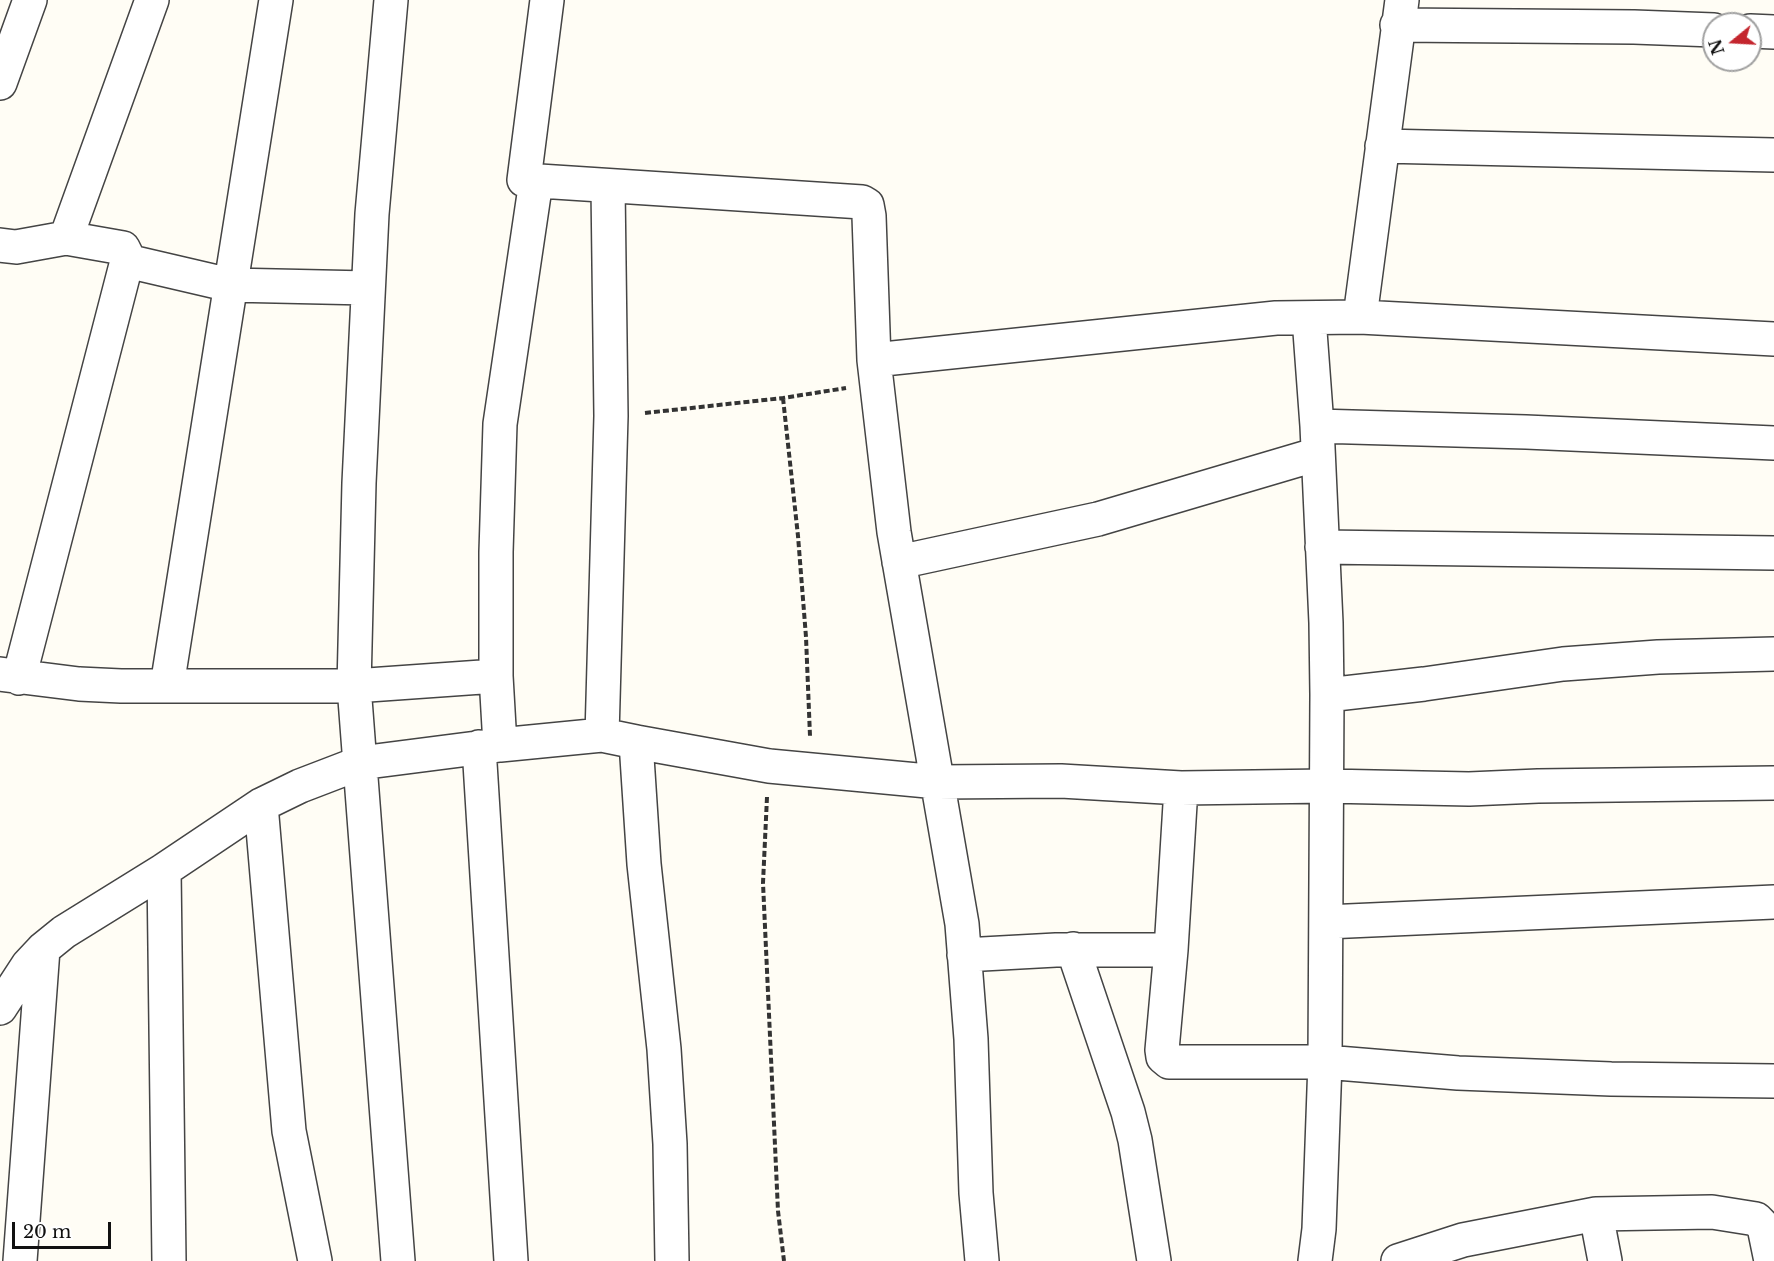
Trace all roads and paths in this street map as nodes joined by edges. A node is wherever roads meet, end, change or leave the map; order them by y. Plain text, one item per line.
1 (30, 0) edge
2 (152, 0) edge
3 (276, 0) edge
4 (391, 0) edge
5 (547, 0) edge
6 (1399, 12) edge
7 (1585, 13) edge
8 (1702, 28) edge
9 (0, 83) edge
10 (1382, 146) junction
11 (1774, 155) edge
12 (536, 181) junction
13 (608, 187) junction
14 (66, 238) junction
15 (0, 244) edge
16 (127, 261) junction
17 (230, 285) junction
18 (368, 288) junction
19 (1360, 317) junction
20 (1309, 318) junction
21 (1774, 339) edge
22 (875, 372) junction
23 (783, 398) junction
24 (611, 416) junction
25 (1318, 440) junction
26 (1774, 443) edge
27 (1322, 547) junction
28 (1774, 553) edge
29 (899, 562) junction
30 (1774, 654) edge
31 (9, 676) edge
32 (496, 676) junction
33 (167, 686) junction
34 (354, 686) junction
35 (1327, 695) junction
36 (602, 735) junction
37 (636, 742) junction
38 (489, 746) junction
39 (360, 763) junction
40 (769, 766) junction
41 (811, 770) junction
42 (938, 782) junction
43 (1774, 783) edge
44 (1327, 786) junction
45 (1181, 788) junction
46 (261, 805) junction
47 (165, 870) junction
48 (1774, 902) edge
49 (1326, 922) junction
50 (43, 949) junction
51 (1073, 949) junction
52 (1171, 950) junction
53 (964, 955) junction
54 (0, 1008) edge
55 (1325, 1062) junction
56 (1774, 1081) edge
57 (1596, 1214) junction
58 (1466, 1251) edge
59 (20, 1261) edge
60 (169, 1261) edge
61 (315, 1261) edge
62 (398, 1261) edge
63 (511, 1261) edge
64 (672, 1261) edge
65 (784, 1261) edge
66 (982, 1261) edge
67 (1154, 1261) edge
68 (1315, 1261) edge
69 (1398, 1261) edge
70 (1605, 1261) edge
71 (1771, 1261) edge

1 - 9 street
2 - 14 street
3 - 17 street
4 - 18 street
5 - 12 street
6 - 7 street
6 - 10 street
7 - 8 street
10 - 11 street
10 - 19 street
12 - 13 street
12 - 32 street
13 - 22 street
13 - 24 street
14 - 15 street
14 - 16 street
16 - 17 street
16 - 31 street
17 - 18 street
17 - 33 street
18 - 34 street
19 - 20 street
19 - 21 street
20 - 22 street
20 - 25 street
22 - 23 path
22 - 29 street
23 - 24 path
23 - 41 path
24 - 36 street
25 - 26 street
25 - 27 street
25 - 29 street
27 - 28 street
27 - 35 street
29 - 42 street
30 - 35 street
31 - 33 street
32 - 34 street
32 - 38 street
33 - 34 street
34 - 39 street
35 - 44 street
36 - 37 street
36 - 38 street
37 - 40 street
37 - 64 street
38 - 39 street
38 - 63 street
39 - 46 street
39 - 62 street
40 - 41 street
40 - 65 path
41 - 42 street
42 - 45 street
42 - 53 street
43 - 44 street
44 - 45 street
44 - 49 street
45 - 52 street
46 - 47 street
46 - 61 street
47 - 50 street
47 - 60 street
48 - 49 street
49 - 55 street
50 - 54 street
50 - 59 street
51 - 52 street
51 - 53 street
51 - 67 street
52 - 55 street
53 - 66 street
55 - 56 street
55 - 68 street
57 - 58 street
57 - 70 street
57 - 71 street
58 - 69 street

